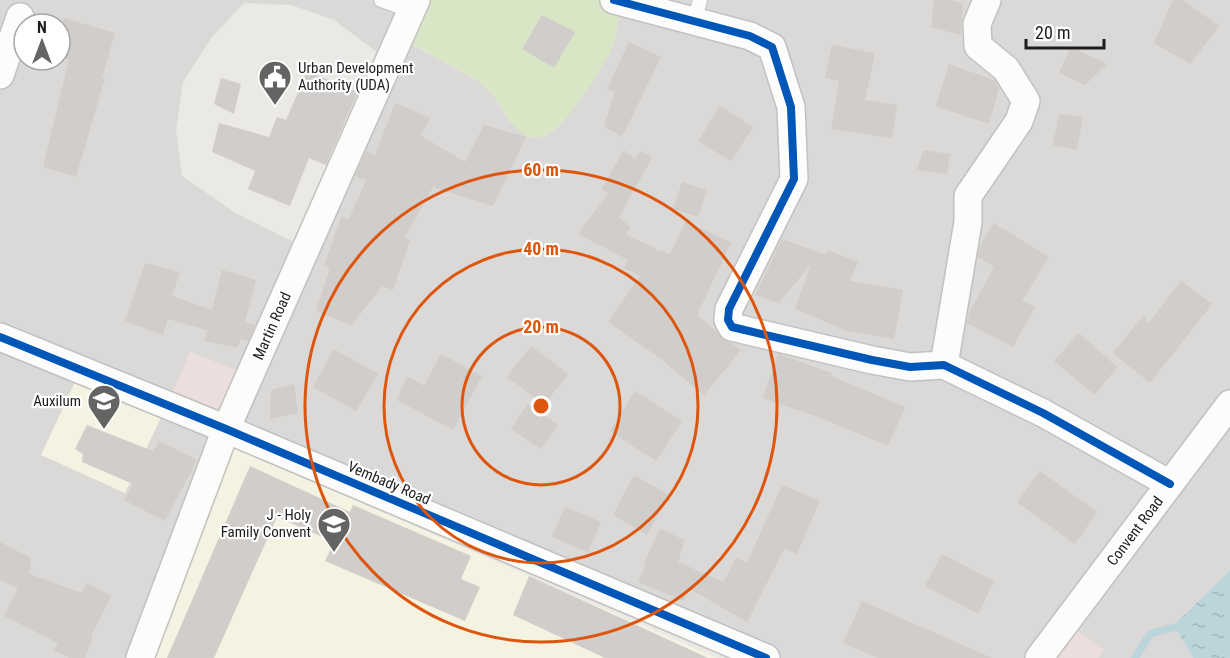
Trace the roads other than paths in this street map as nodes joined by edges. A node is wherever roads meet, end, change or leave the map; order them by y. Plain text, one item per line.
1 (381, 0) edge
2 (614, 0) edge
3 (987, 0) edge
4 (414, 6) edge
5 (697, 11) edge
6 (12, 40) edge
7 (0, 75) edge
8 (0, 337) edge
9 (944, 365) junction
10 (1230, 404) edge
11 (226, 429) junction
12 (1170, 484) junction
13 (140, 658) edge
14 (766, 658) edge
15 (1040, 658) edge

1 - 4 lane
2 - 5 street
3 - 9 street
4 - 11 street, Martin Road
5 - 9 street
6 - 7 street
8 - 11 street, Vembady Road
9 - 12 street
10 - 12 street, Convent Road
11 - 13 street, Martin Road
11 - 14 street, Vembady Road
12 - 15 street, Convent Road

